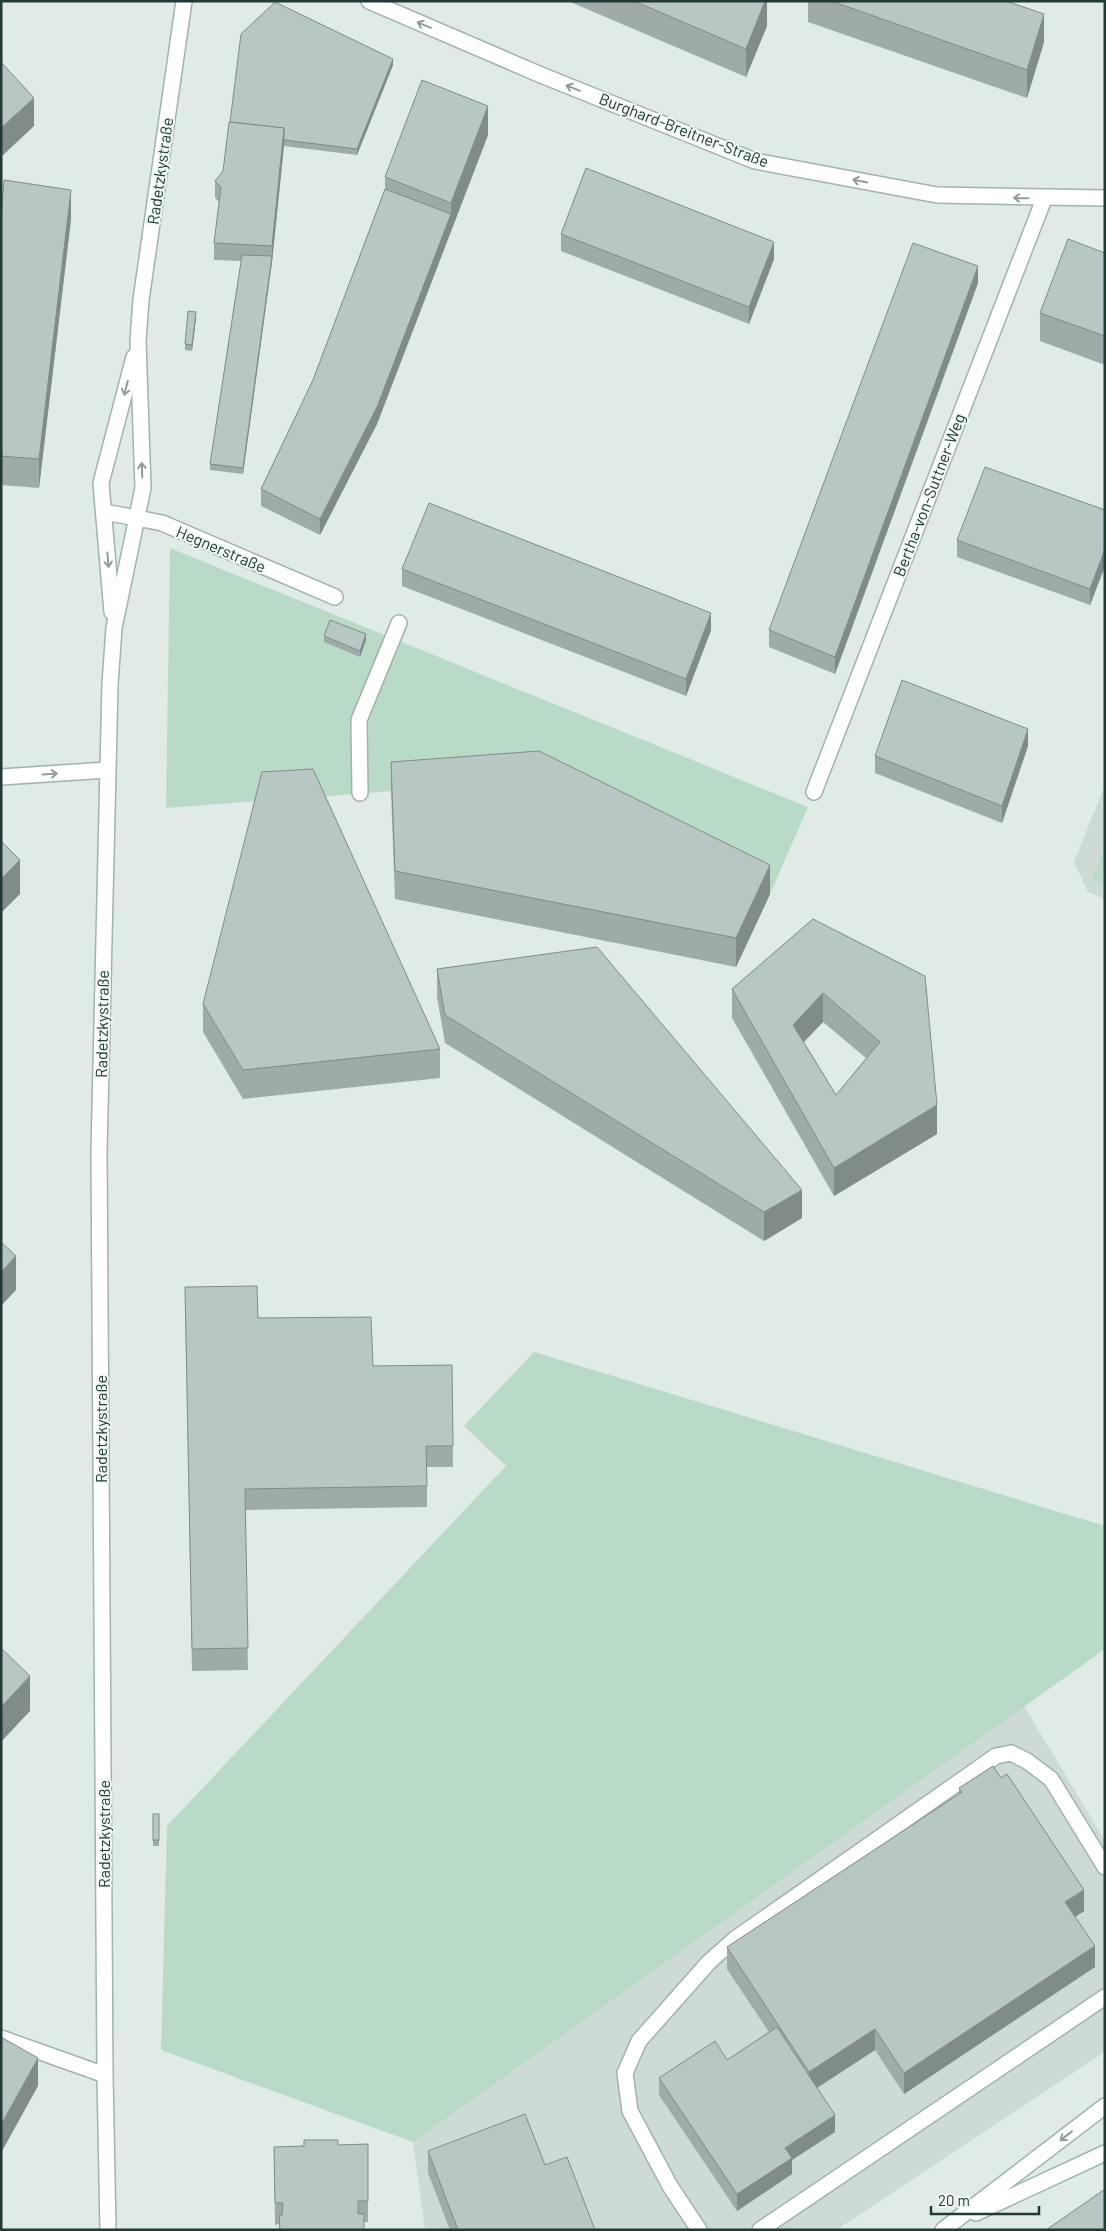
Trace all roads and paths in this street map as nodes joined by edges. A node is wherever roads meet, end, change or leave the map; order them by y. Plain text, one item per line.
1 (184, 1) edge
2 (368, 1) edge
3 (1044, 198) junction
4 (1105, 198) edge
5 (138, 341) junction
6 (104, 512) junction
7 (136, 518) junction
8 (335, 597) dead end
9 (399, 623) dead end
10 (114, 628) junction
11 (107, 770) junction
12 (1, 777) edge
13 (814, 792) dead end
14 (360, 793) dead end
15 (1105, 1867) edge
16 (1105, 1997) edge
17 (1, 2038) edge
18 (105, 2074) junction
19 (1105, 2106) edge
20 (1105, 2153) edge
21 (947, 2227) edge
22 (108, 2230) edge
23 (699, 2230) edge
24 (760, 2230) edge

1 - 5 street, Radetzkystraße
3 -> 2 street, Burghard-Breitner-Straße
3 - 4 street, Burghard-Breitner-Straße
3 - 13 street, Bertha-von-Suttner-Weg
5 -> 6 street, Radetzkystraße
7 -> 5 street, Radetzkystraße
6 - 7 street, Hegnerstraße
6 -> 10 street, Radetzkystraße
7 - 8 street, Hegnerstraße
7 - 10 street, Radetzkystraße
9 - 14 street
10 - 11 street, Radetzkystraße
12 -> 11 street
11 - 18 street, Radetzkystraße
15 - 23 street
16 - 24 street
17 - 18 street
18 - 22 street, Radetzkystraße
19 -> 21 street
20 - 21 street

